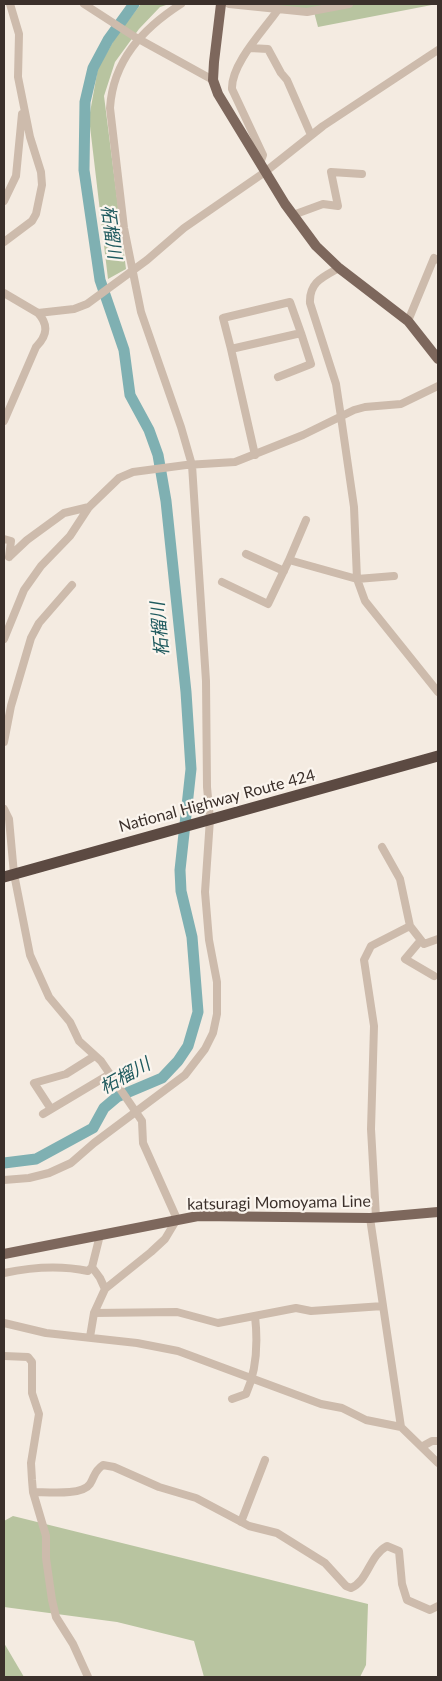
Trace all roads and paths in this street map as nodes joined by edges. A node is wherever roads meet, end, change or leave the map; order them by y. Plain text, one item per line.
1 (10, 4) edge
2 (181, 4) edge
3 (221, 4) edge
4 (229, 4) edge
5 (349, 4) edge
6 (90, 6) edge
7 (277, 10) junction
8 (137, 38) junction
9 (250, 48) junction
10 (438, 50) edge
11 (213, 80) junction
12 (26, 109) junction
13 (311, 136) junction
14 (263, 168) junction
15 (362, 174) dead end
16 (4, 201) edge
17 (293, 216) junction
18 (4, 242) edge
19 (438, 260) edge
20 (339, 268) junction
21 (130, 272) junction
22 (4, 293) edge
23 (38, 313) junction
24 (408, 321) junction
25 (301, 333) junction
26 (231, 349) junction
27 (438, 359) edge
28 (278, 376) dead end
29 (438, 386) edge
30 (342, 417) junction
31 (4, 421) edge
32 (254, 455) junction
33 (189, 465) junction
34 (89, 507) junction
35 (306, 520) dead end
36 (4, 539) edge
37 (246, 554) dead end
38 (289, 560) junction
39 (284, 571) junction
40 (394, 576) dead end
41 (357, 579) junction
42 (222, 582) dead end
43 (72, 585) dead end
44 (4, 639) edge
45 (438, 692) edge
46 (4, 742) edge
47 (438, 756) edge
48 (4, 809) edge
49 (208, 820) junction
50 (382, 847) dead end
51 (9, 875) edge
52 (410, 926) junction
53 (438, 939) edge
54 (421, 940) junction
55 (434, 976) dead end
56 (93, 1057) junction
57 (111, 1075) junction
58 (51, 1110) junction
59 (137, 1112) junction
60 (43, 1114) dead end
61 (4, 1180) edge
62 (438, 1212) edge
63 (373, 1218) junction
64 (177, 1219) junction
65 (100, 1235) junction
66 (4, 1254) edge
67 (92, 1267) junction
68 (4, 1273) edge
69 (105, 1290) junction
70 (383, 1306) junction
71 (94, 1313) junction
72 (255, 1316) junction
73 (4, 1324) edge
74 (90, 1337) junction
75 (4, 1356) edge
76 (253, 1380) junction
77 (232, 1399) dead end
78 (401, 1427) junction
79 (438, 1441) edge
80 (423, 1446) junction
81 (265, 1460) dead end
82 (438, 1462) edge
83 (33, 1492) junction
84 (241, 1522) junction
85 (438, 1606) edge
86 (88, 1677) edge

1 - 12 street
2 - 8 street
3 - 11 main road
4 - 7 street
5 - 7 street
6 - 8 street
7 - 9 street
8 - 11 street
8 - 21 street
9 - 13 street
9 - 14 street
10 - 13 street
11 - 14 main road
12 - 16 street
12 - 18 street
13 - 14 street
14 - 17 main road
14 - 21 street
15 - 17 street
17 - 20 main road
19 - 24 street
20 - 24 main road
20 - 30 street
21 - 23 street
21 - 33 street
22 - 23 street
23 - 31 street
24 - 27 main road
25 - 26 street
25 - 26 street
25 - 28 street
26 - 32 street
29 - 30 street
30 - 32 street
30 - 41 street
32 - 33 street
33 - 34 street
33 - 49 street
34 - 36 street
34 - 44 street
35 - 38 street
37 - 39 street
38 - 39 street
38 - 41 street
39 - 42 street
40 - 41 street
41 - 45 street
43 - 46 street
47 - 49 highway, National Highway Route 424
48 - 51 street
49 - 51 highway, National Highway Route 424
49 - 59 street
50 - 52 street
51 - 56 street
52 - 54 street
52 - 63 street
53 - 54 street
54 - 55 street
56 - 57 street
56 - 58 street
57 - 58 street
57 - 59 street
58 - 60 street
59 - 61 street
59 - 64 street
62 - 63 main road, katsuragi Momoyama Line
63 - 64 main road, katsuragi Momoyama Line
63 - 70 street
64 - 65 main road, katsuragi Momoyama Line
64 - 69 street
65 - 66 main road, katsuragi Momoyama Line
65 - 67 street
67 - 68 street
67 - 69 street
69 - 71 street
70 - 72 street
70 - 78 street
71 - 72 street
71 - 74 street
72 - 76 street
73 - 74 street
74 - 76 street
75 - 83 street
76 - 77 street
76 - 78 street
78 - 80 street
79 - 80 street
80 - 82 street
81 - 84 street
83 - 84 street
83 - 86 street
84 - 85 street

